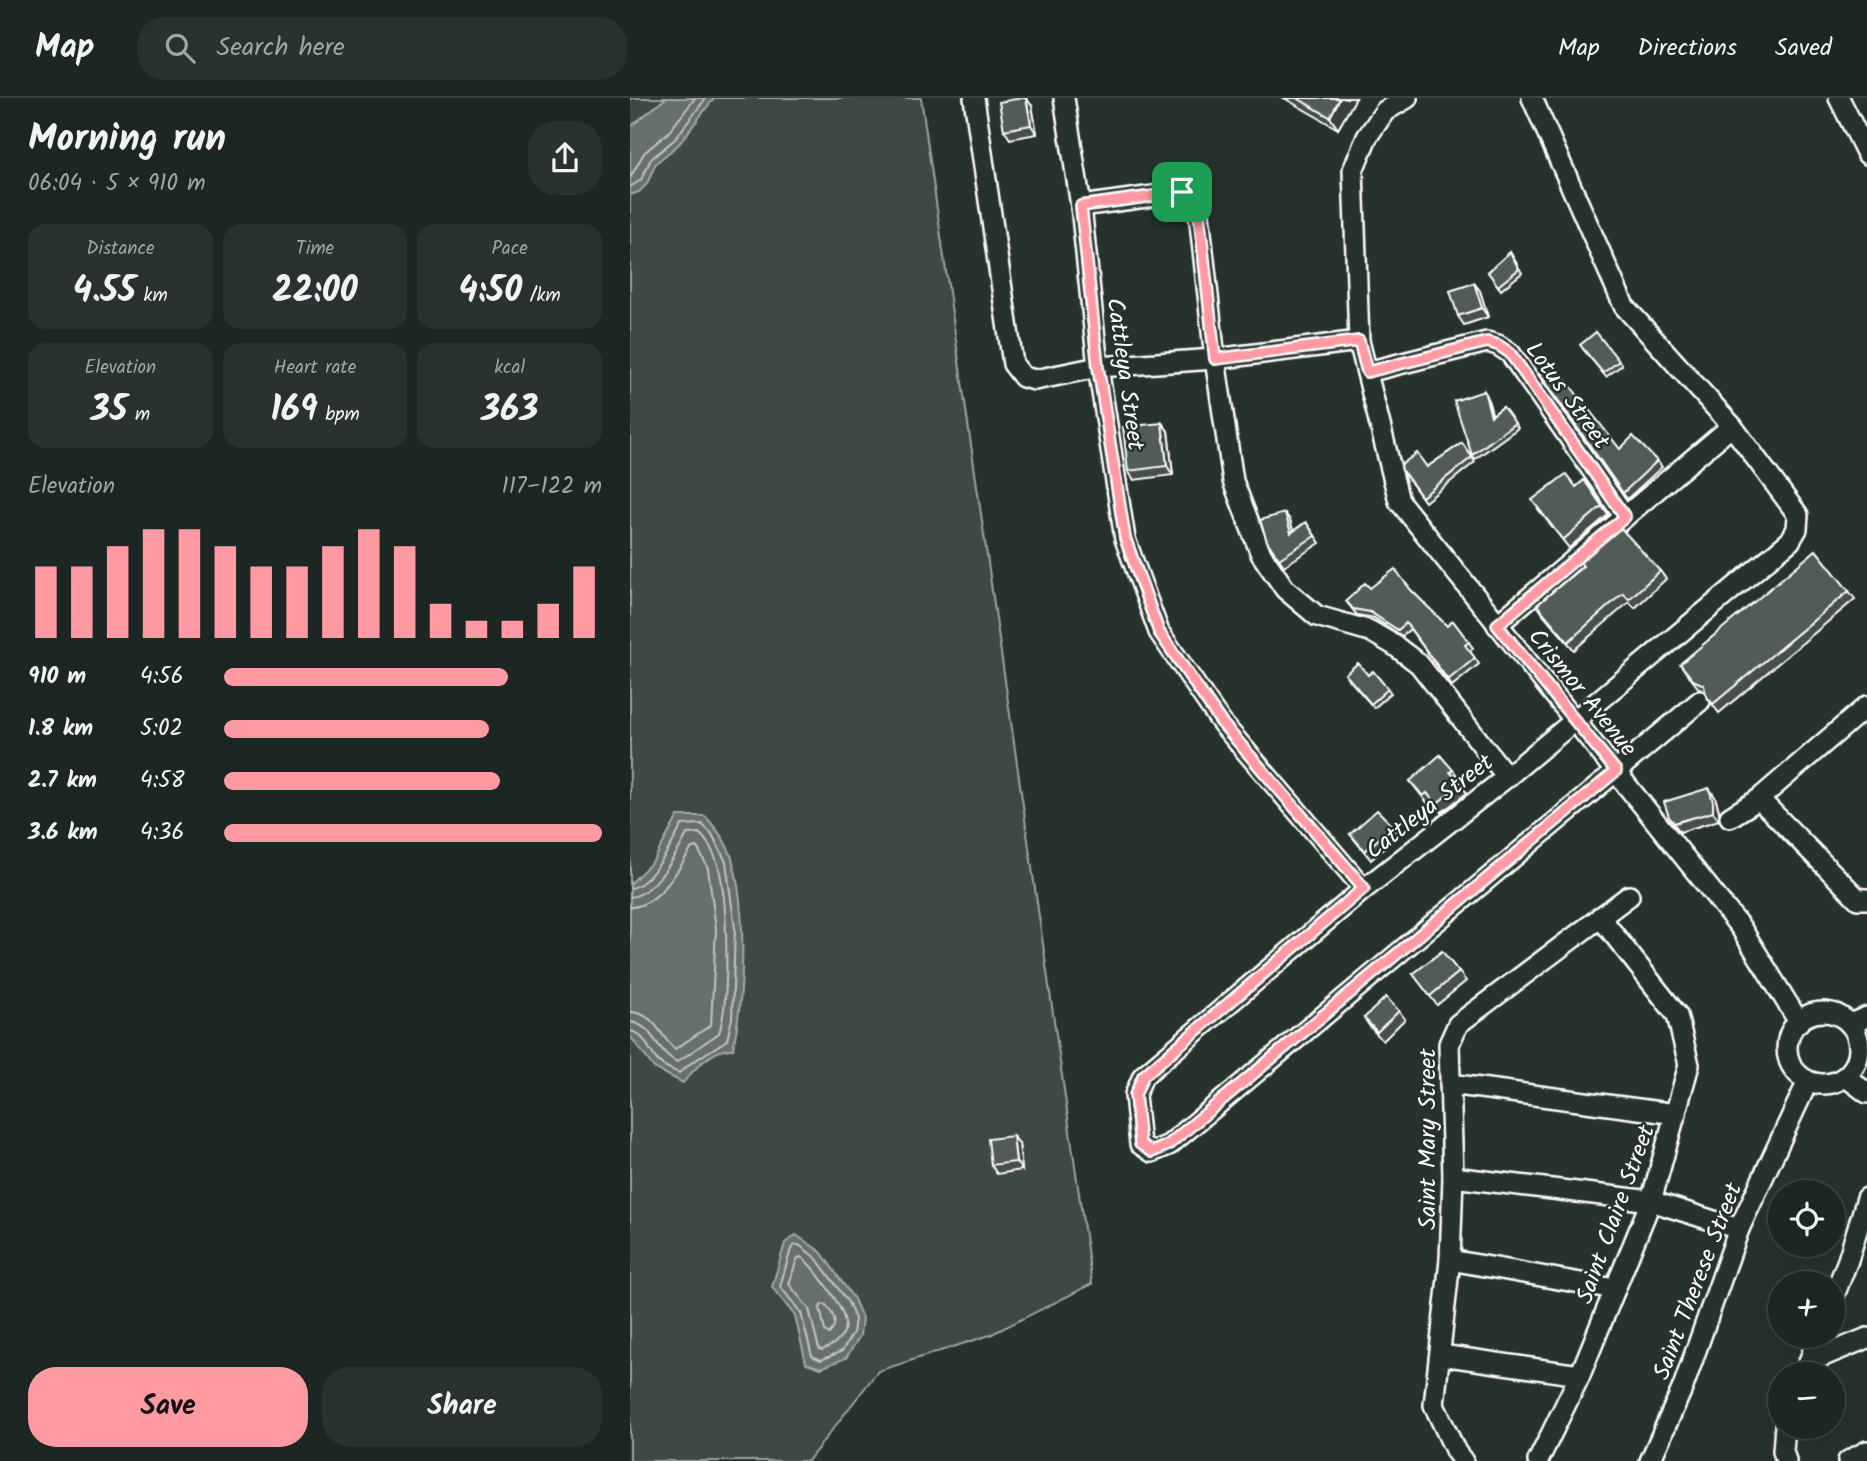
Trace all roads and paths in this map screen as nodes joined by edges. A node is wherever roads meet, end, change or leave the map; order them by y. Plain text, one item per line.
1 (974, 98) edge
2 (1064, 98) edge
3 (1407, 98) edge
4 (1532, 98) edge
5 (1839, 98) edge
6 (1867, 154) edge
7 (1081, 206) junction
8 (1359, 341) junction
9 (1215, 359) junction
10 (1098, 367) junction
11 (1367, 372) junction
12 (1732, 426) junction
13 (1625, 517) junction
14 (1497, 625) junction
15 (1700, 701) dead end
16 (1867, 706) edge
17 (1576, 720) junction
18 (1616, 771) junction
19 (1507, 777) junction
20 (1759, 799) junction
21 (1730, 817) dead end
22 (1364, 888) junction
23 (1629, 896) dead end
24 (1867, 899) edge
25 (1600, 917) junction
26 (1858, 1020) edge
27 (1799, 1022) junction
28 (1846, 1077) junction
29 (1808, 1081) junction
30 (1450, 1084) junction
31 (1867, 1093) edge
32 (1676, 1114) junction
33 (1453, 1177) junction
34 (1867, 1198) edge
35 (1651, 1201) junction
36 (1739, 1229) junction
37 (1450, 1260) junction
38 (1842, 1271) edge
39 (1615, 1289) junction
40 (1867, 1338) edge
41 (1441, 1355) junction
42 (1819, 1362) edge
43 (1580, 1375) junction
44 (1784, 1439) edge
45 (1867, 1451) edge
46 (1463, 1461) edge
47 (1538, 1461) edge
48 (1650, 1461) edge
49 (1786, 1461) edge
50 (1848, 1461) edge

1 - 10 street
2 - 7 street, Cattleya Street
3 - 8 street, Crismor Avenue
4 - 12 street, Cattleya Street
5 - 6 street
7 - 9 street
7 - 10 street, Cattleya Street
8 - 9 street
8 - 11 street, Crismor Avenue
9 - 10 street
9 - 19 street
10 - 22 street, Cattleya Street
11 - 13 street, Lotus Street
11 - 14 street, Crismor Avenue
12 - 13 street
12 - 17 street, Cattleya Street
13 - 14 street
14 - 17 street, Crismor Avenue
15 - 18 street
16 - 20 street
17 - 18 street, Crismor Avenue
17 - 19 street, Cattleya Street
18 - 22 street
18 - 27 street, Crismor Avenue
19 - 22 street, Cattleya Street
20 - 21 street
20 - 24 street
23 - 25 street, Saint Mary Street
25 - 30 street, Saint Mary Street
25 - 32 street, Saint Claire Street
26 - 27 street
26 - 28 street
27 - 29 street
28 - 29 street
28 - 31 street
29 - 36 street, Saint Therese Street
30 - 32 street
30 - 33 street, Saint Mary Street
32 - 35 street, Saint Claire Street
33 - 35 street
33 - 37 street, Saint Mary Street
34 - 38 street
35 - 36 street
35 - 39 street, Saint Claire Street
36 - 48 street, Saint Therese Street
37 - 39 street
37 - 41 street, Saint Mary Street
39 - 43 street, Saint Claire Street
40 - 42 street
41 - 43 street
41 - 46 street, Saint Mary Street
43 - 47 street, Saint Claire Street
44 - 49 street
45 - 50 street

